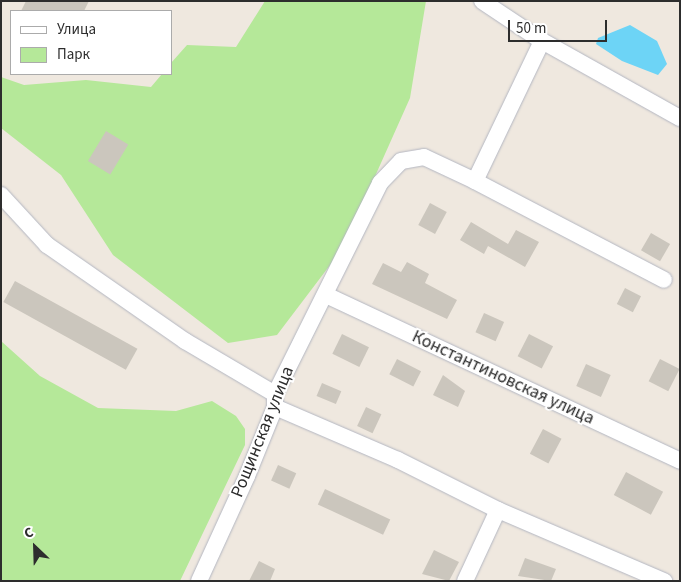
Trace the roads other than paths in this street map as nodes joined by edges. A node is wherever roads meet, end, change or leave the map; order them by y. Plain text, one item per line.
1 (482, 1) edge
2 (542, 41) junction
3 (680, 118) edge
4 (475, 181) junction
5 (1, 195) edge
6 (664, 280) dead end
7 (326, 295) junction
8 (275, 400) junction
9 (680, 461) edge
10 (498, 510) junction
11 (199, 581) edge
12 (466, 581) edge
13 (664, 581) edge

1 - 2 street
2 - 3 street
2 - 4 street
4 - 6 street, Рощинская улица
4 - 7 street, Рощинская улица
5 - 8 street
7 - 8 street, Рощинская улица
7 - 9 street, Константиновская улица
8 - 10 street
8 - 11 street, Рощинская улица
10 - 12 street
10 - 13 street

